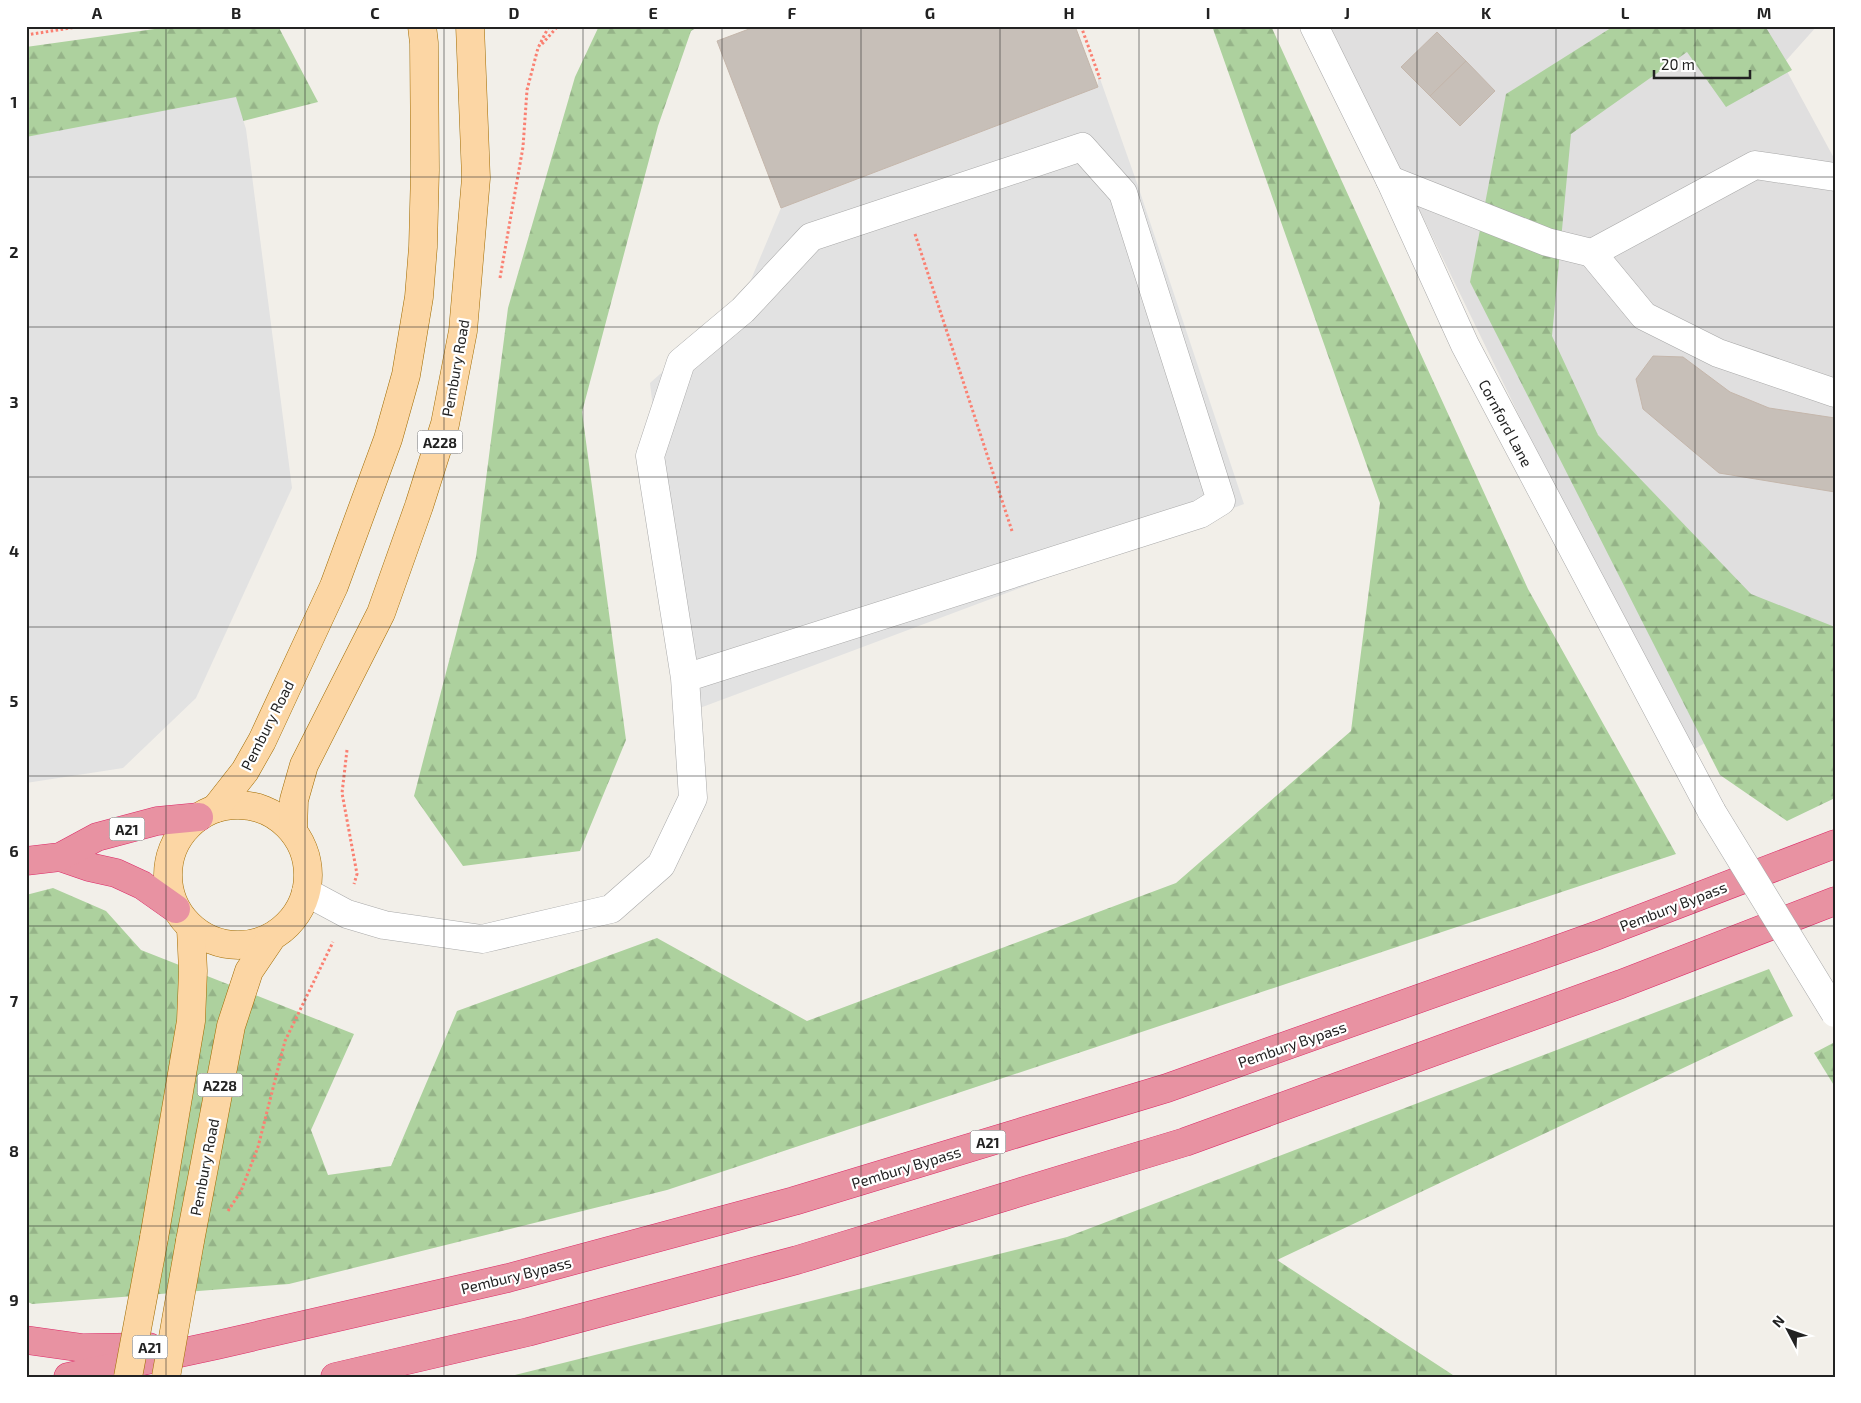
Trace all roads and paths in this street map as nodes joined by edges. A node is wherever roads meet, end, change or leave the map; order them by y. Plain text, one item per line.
1 (83, 26) edge
2 (422, 26) edge
3 (470, 26) edge
4 (549, 26) edge
5 (558, 26) edge
6 (1081, 26) edge
7 (1314, 26) edge
8 (26, 35) edge
9 (1100, 79) dead end
10 (1835, 177) edge
11 (1390, 180) junction
12 (905, 206) junction
13 (1592, 253) junction
14 (1835, 393) edge
15 (1012, 531) dead end
16 (686, 678) junction
17 (208, 813) junction
18 (293, 831) junction
19 (1835, 844) edge
20 (60, 857) junction
21 (26, 861) edge
22 (306, 892) junction
23 (1835, 901) edge
24 (183, 919) junction
25 (272, 937) junction
26 (1835, 1013) edge
27 (26, 1340) edge
28 (217, 1345) junction
29 (68, 1377) edge
30 (128, 1377) edge
31 (166, 1377) edge
32 (335, 1377) edge

1 - 8 path
2 - 17 main road, Pembury Road
3 - 18 main road, Pembury Road / A228
4 - 5 path
6 - 9 path
7 - 11 street, Cornford Lane
10 - 13 street
11 - 13 street
11 - 26 street, Cornford Lane, bridge
12 - 15 path
12 - 16 street
12 - 16 street
13 - 14 street
16 - 22 street
17 - 18 main road
17 - 20 highway, A21
17 - 24 main road
18 - 22 main road
19 - 28 highway, Pembury Bypass / A21
20 - 21 highway, A21
20 - 24 highway, A21
22 - 25 main road
23 - 32 highway
24 - 25 main road
24 - 30 main road, A228, bridge
25 - 31 main road, Pembury Road / A228, bridge
27 - 28 highway, A21
28 - 29 highway, Pembury Bypass / A21

